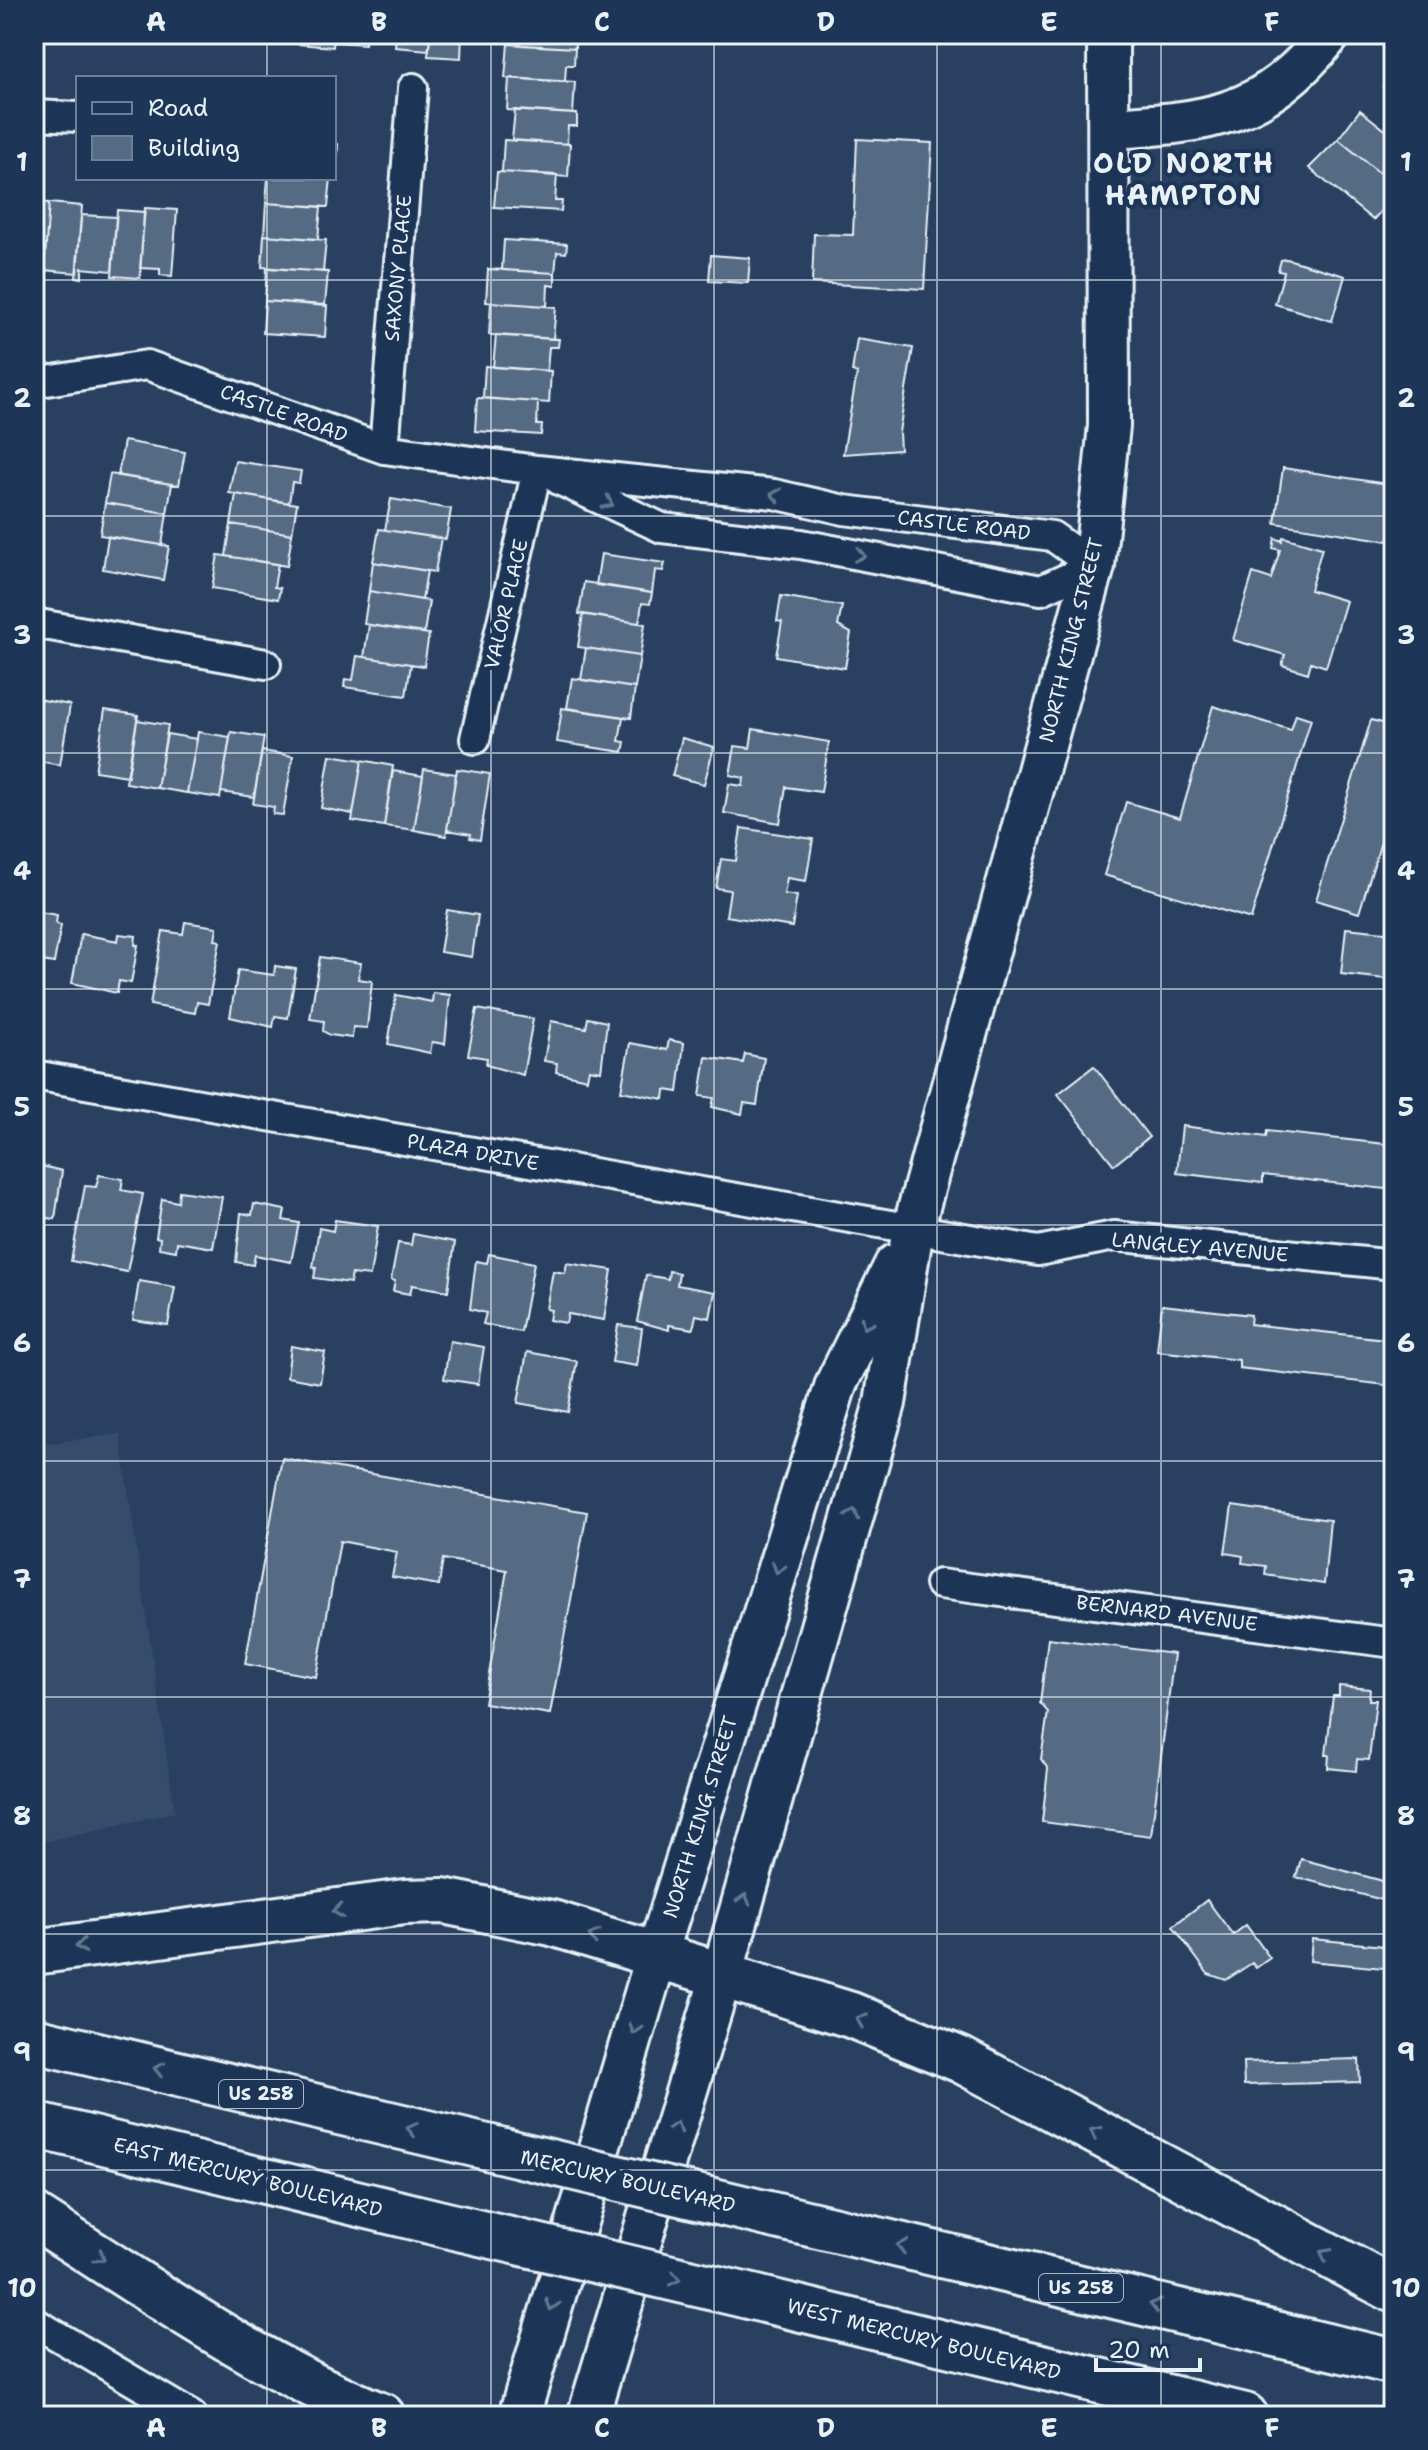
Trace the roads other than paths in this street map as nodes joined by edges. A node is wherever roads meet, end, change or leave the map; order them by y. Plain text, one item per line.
1 (1108, 34) edge
2 (1330, 34) edge
3 (413, 88) dead end
4 (34, 115) edge
5 (76, 117) edge
6 (1109, 128) junction
7 (34, 383) edge
8 (384, 449) junction
9 (537, 470) junction
10 (1094, 566) junction
11 (34, 620) edge
12 (266, 664) dead end
13 (475, 739) dead end
14 (34, 1075) edge
15 (913, 1229) junction
16 (1394, 1265) edge
17 (940, 1584) dead end
18 (1394, 1643) edge
19 (34, 1952) edge
20 (657, 1954) junction
21 (722, 1974) junction
22 (34, 2040) edge
23 (34, 2125) edge
24 (34, 2216) edge
25 (1394, 2290) edge
26 (744, 2295) joint
27 (34, 2322) edge
28 (1394, 2362) edge
29 (192, 2416) edge
30 (382, 2416) edge
31 (519, 2416) edge
32 (588, 2416) edge
33 (1245, 2416) edge

1 - 6 main road, NORTH KING STREET
2 - 6 main road
3 - 8 street, SAXONY PLACE
4 - 5 street
6 - 10 main road, NORTH KING STREET
7 - 8 street, CASTLE ROAD
8 - 9 street, CASTLE ROAD
10 -> 9 street, CASTLE ROAD
9 -> 10 street, CASTLE ROAD
9 - 13 street, VALOR PLACE
10 - 15 main road, NORTH KING STREET
11 - 12 street
14 - 15 street, PLAZA DRIVE
15 - 16 street, LANGLEY AVENUE
15 -> 20 main road, NORTH KING STREET
21 -> 15 main road, NORTH KING STREET
17 - 18 street, BERNARD AVENUE
20 -> 19 main road
20 - 21 main road
20 -> 31 main road, NORTH KING STREET
25 -> 21 main road
32 -> 21 main road, NORTH KING STREET
28 -> 22 main road, MERCURY BOULEVARD / US 258, bridge
23 -> 26 main road, EAST MERCURY BOULEVARD, bridge
24 -> 30 main road
26 - 33 main road, WEST MERCURY BOULEVARD
27 - 29 street

